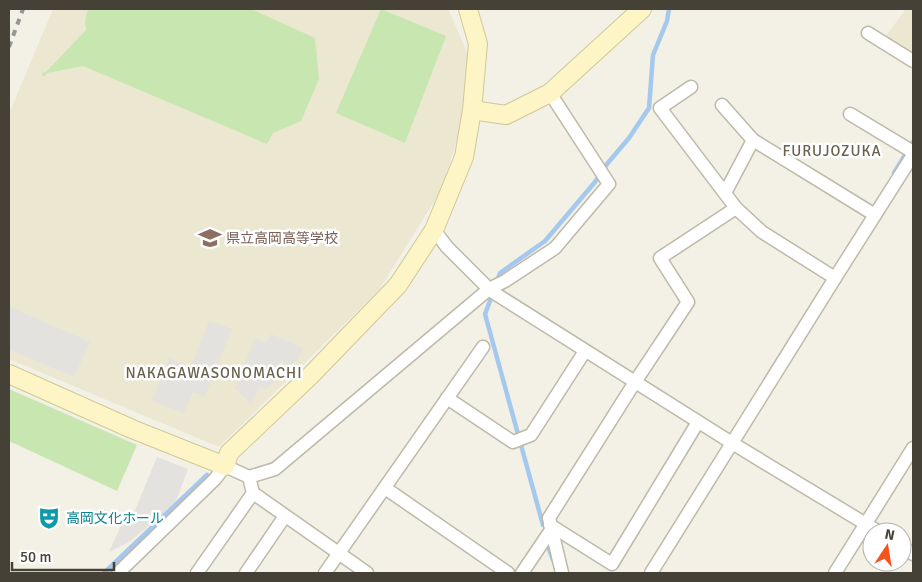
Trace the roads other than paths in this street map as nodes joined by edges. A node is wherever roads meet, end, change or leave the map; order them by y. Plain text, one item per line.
1 (642, 9) edge
2 (474, 11) edge
3 (868, 33) dead end
4 (913, 61) edge
5 (691, 87) dead end
6 (550, 93) junction
7 (722, 105) dead end
8 (472, 110) junction
9 (850, 114) dead end
10 (753, 140) junction
11 (913, 153) edge
12 (725, 193) junction
13 (736, 208) junction
14 (875, 215) junction
15 (434, 230) junction
16 (835, 278) junction
17 (493, 291) junction
18 (483, 347) dead end
19 (585, 351) junction
20 (9, 374) edge
21 (635, 382) junction
22 (448, 398) junction
23 (698, 422) junction
24 (732, 443) junction
25 (913, 448) edge
26 (225, 466) junction
27 (248, 477) junction
28 (385, 488) junction
29 (253, 493) junction
30 (285, 516) junction
31 (863, 522) edge
32 (867, 522) edge
33 (551, 527) junction
34 (862, 530) edge
35 (339, 554) junction
36 (118, 573) edge
37 (197, 573) edge
38 (246, 573) edge
39 (325, 573) edge
40 (367, 573) edge
41 (508, 573) edge
42 (522, 573) edge
43 (562, 573) edge
44 (652, 573) edge
45 (835, 573) edge

1 - 6 street
2 - 8 street
3 - 4 street
5 - 12 street
6 - 8 street
6 - 17 street
7 - 10 street
8 - 15 street
9 - 11 street
10 - 12 street
10 - 14 street
11 - 14 street
12 - 13 street
13 - 16 street
13 - 21 street
14 - 16 street
15 - 17 street
15 - 26 street
16 - 24 street
17 - 19 street
17 - 27 street
18 - 22 street
19 - 21 street
19 - 22 street
20 - 26 street
21 - 23 street
21 - 33 street
22 - 28 street
23 - 24 street
23 - 33 street
24 - 31 street
24 - 44 street
25 - 32 street
26 - 27 street
26 - 36 street
27 - 29 street
28 - 35 street
28 - 41 street
29 - 30 street
29 - 37 street
30 - 35 street
30 - 38 street
33 - 42 street
33 - 43 street
34 - 45 street
35 - 39 street
35 - 40 street

